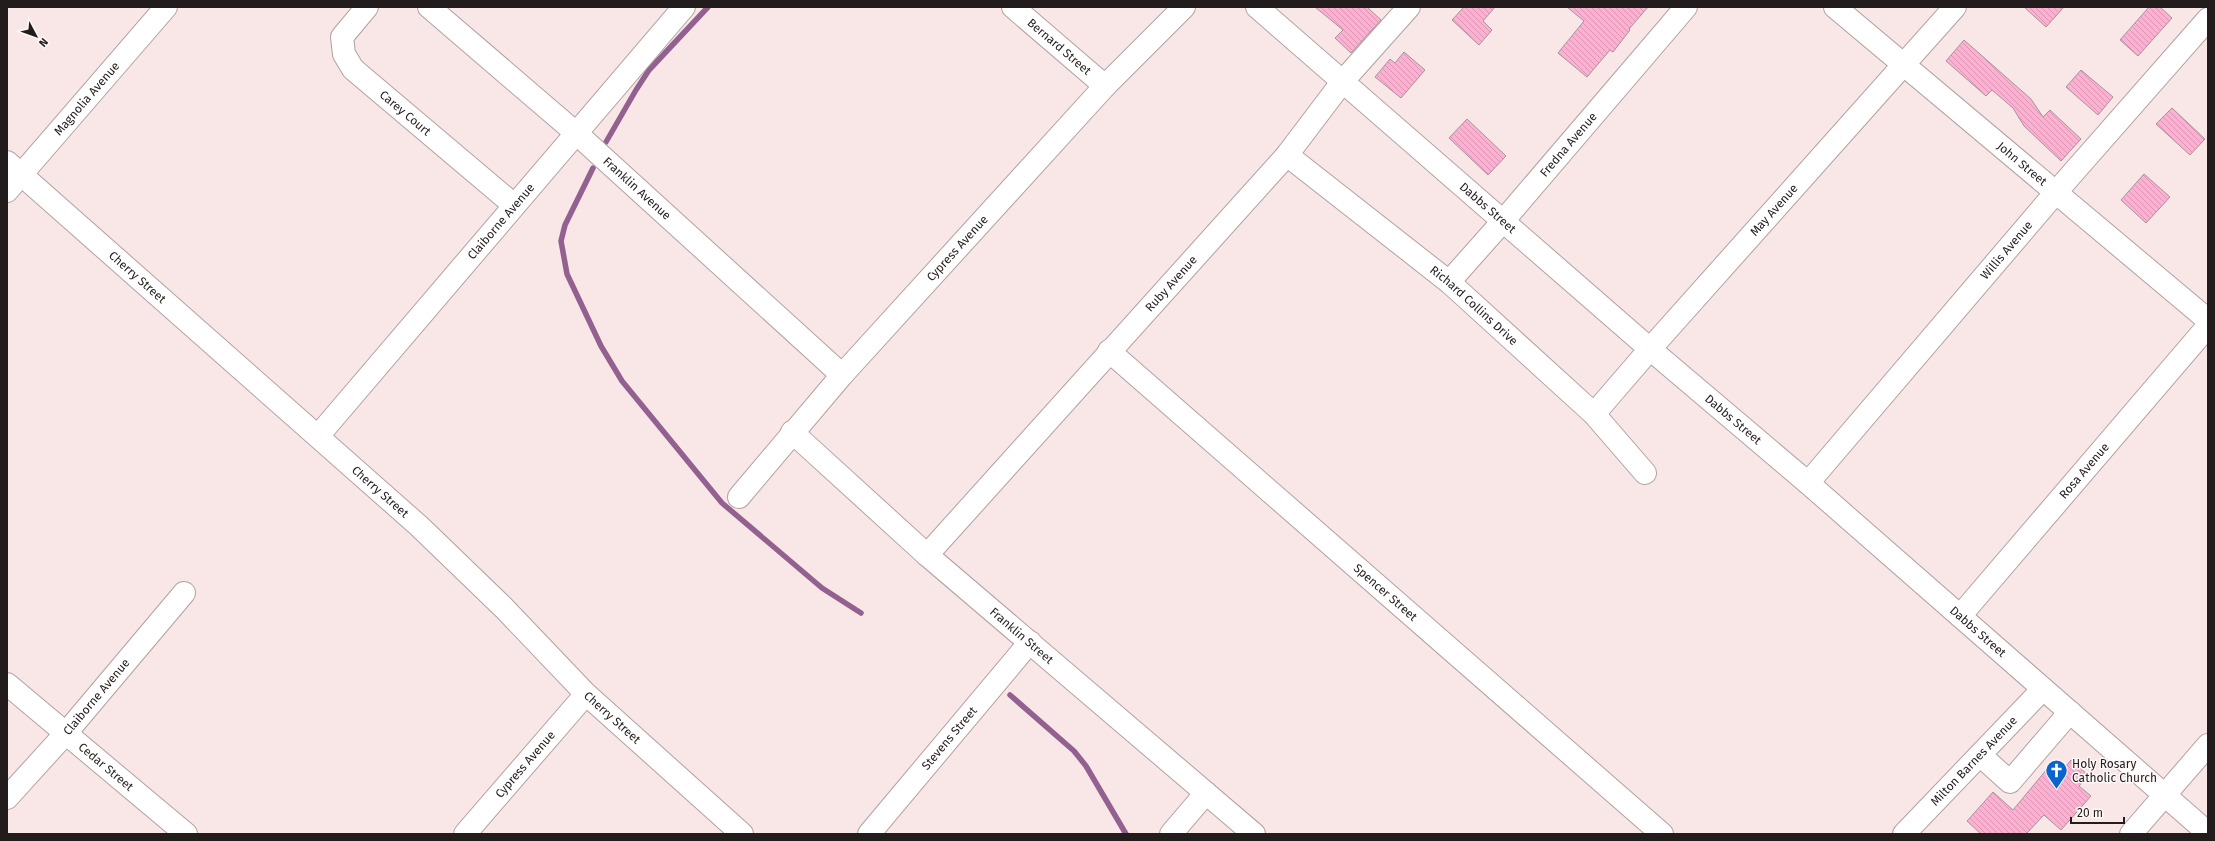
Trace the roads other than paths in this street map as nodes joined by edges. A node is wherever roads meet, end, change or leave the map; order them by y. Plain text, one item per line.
1 (166, 7) edge
2 (367, 7) edge
3 (429, 7) edge
4 (684, 7) edge
5 (1013, 7) edge
6 (1184, 7) edge
7 (1257, 7) edge
8 (1409, 7) edge
9 (1686, 7) edge
10 (1836, 7) edge
11 (1955, 7) edge
12 (2208, 19) edge
13 (1903, 65) junction
14 (1343, 81) junction
15 (1105, 86) junction
16 (576, 133) junction
17 (1287, 155) junction
18 (14, 169) edge
19 (7, 191) edge
20 (2057, 191) junction
21 (514, 206) junction
22 (1504, 220) junction
23 (1449, 282) junction
24 (2208, 320) edge
25 (2208, 326) edge
26 (1650, 349) junction
27 (1109, 351) junction
28 (842, 375) junction
29 (1594, 414) junction
30 (792, 432) junction
31 (318, 436) junction
32 (1645, 473) dead end
33 (1808, 483) junction
34 (739, 497) dead end
35 (927, 555) junction
36 (184, 593) dead end
37 (1960, 616) junction
38 (1030, 642) junction
39 (7, 684) edge
40 (2043, 689) junction
41 (586, 694) junction
42 (2070, 712) junction
43 (66, 733) junction
44 (2208, 745) edge
45 (1980, 755) junction
46 (1206, 793) junction
47 (2164, 795) junction
48 (7, 798) edge
49 (2208, 833) edge
50 (186, 834) edge
51 (465, 834) edge
52 (742, 834) edge
53 (869, 834) edge
54 (1171, 834) edge
55 (1254, 834) edge
56 (1662, 834) edge
57 (1904, 834) edge
58 (2130, 834) edge

1 - 18 street, Magnolia Avenue
2 - 21 street, Carey Court
3 - 16 street, Franklin Avenue
4 - 16 street, Claiborne Avenue
5 - 15 street, Bernard Street
6 - 15 street, Cypress Avenue
7 - 14 street, Dabbs Street
8 - 14 street, Ruby Avenue
9 - 22 street, Fredna Avenue
10 - 13 street, John Street
11 - 13 street, May Avenue
12 - 20 street, Willis Avenue
13 - 20 street, John Street
13 - 26 street, May Avenue
14 - 17 street, Ruby Avenue
14 - 22 street, Dabbs Street
15 - 28 street, Cypress Avenue
16 - 21 street, Claiborne Avenue
16 - 28 street, Franklin Avenue
17 - 23 street, Richard Collins Drive
17 - 27 street, Ruby Avenue
18 - 19 street, Magnolia Avenue
18 - 31 street, Cherry Street
20 - 24 street, John Street
20 - 33 street, Willis Avenue
21 - 31 street, Claiborne Avenue
22 - 23 street, Fredna Avenue
22 - 26 street, Dabbs Street
23 - 29 street, Richard Collins Drive
25 - 37 street, Rosa Avenue
26 - 29 street, May Avenue
26 - 33 street, Dabbs Street
27 - 35 street, Ruby Avenue
27 - 56 street, Spencer Street
28 - 30 street, Cypress Avenue
29 - 32 street, Richard Collins Drive
30 - 34 street, Cypress Avenue
30 - 35 street, Franklin Street
31 - 41 street, Cherry Street
33 - 37 street, Dabbs Street
35 - 38 street, Franklin Street
36 - 43 street, Claiborne Avenue
37 - 40 street, Dabbs Street
38 - 46 street, Franklin Street
38 - 53 street, Stevens Street
39 - 43 street, Cedar Street
40 - 42 street, Dabbs Street
40 - 45 street, Milton Barnes Avenue
41 - 51 street, Cypress Avenue
41 - 52 street, Cherry Street
42 - 45 street
42 - 47 street, Dabbs Street
43 - 48 street, Claiborne Avenue
43 - 50 street, Cedar Street
44 - 47 street
45 - 57 street, Milton Barnes Avenue
46 - 54 street
46 - 55 street, Franklin Street
47 - 49 street, Dabbs Street
47 - 58 street

